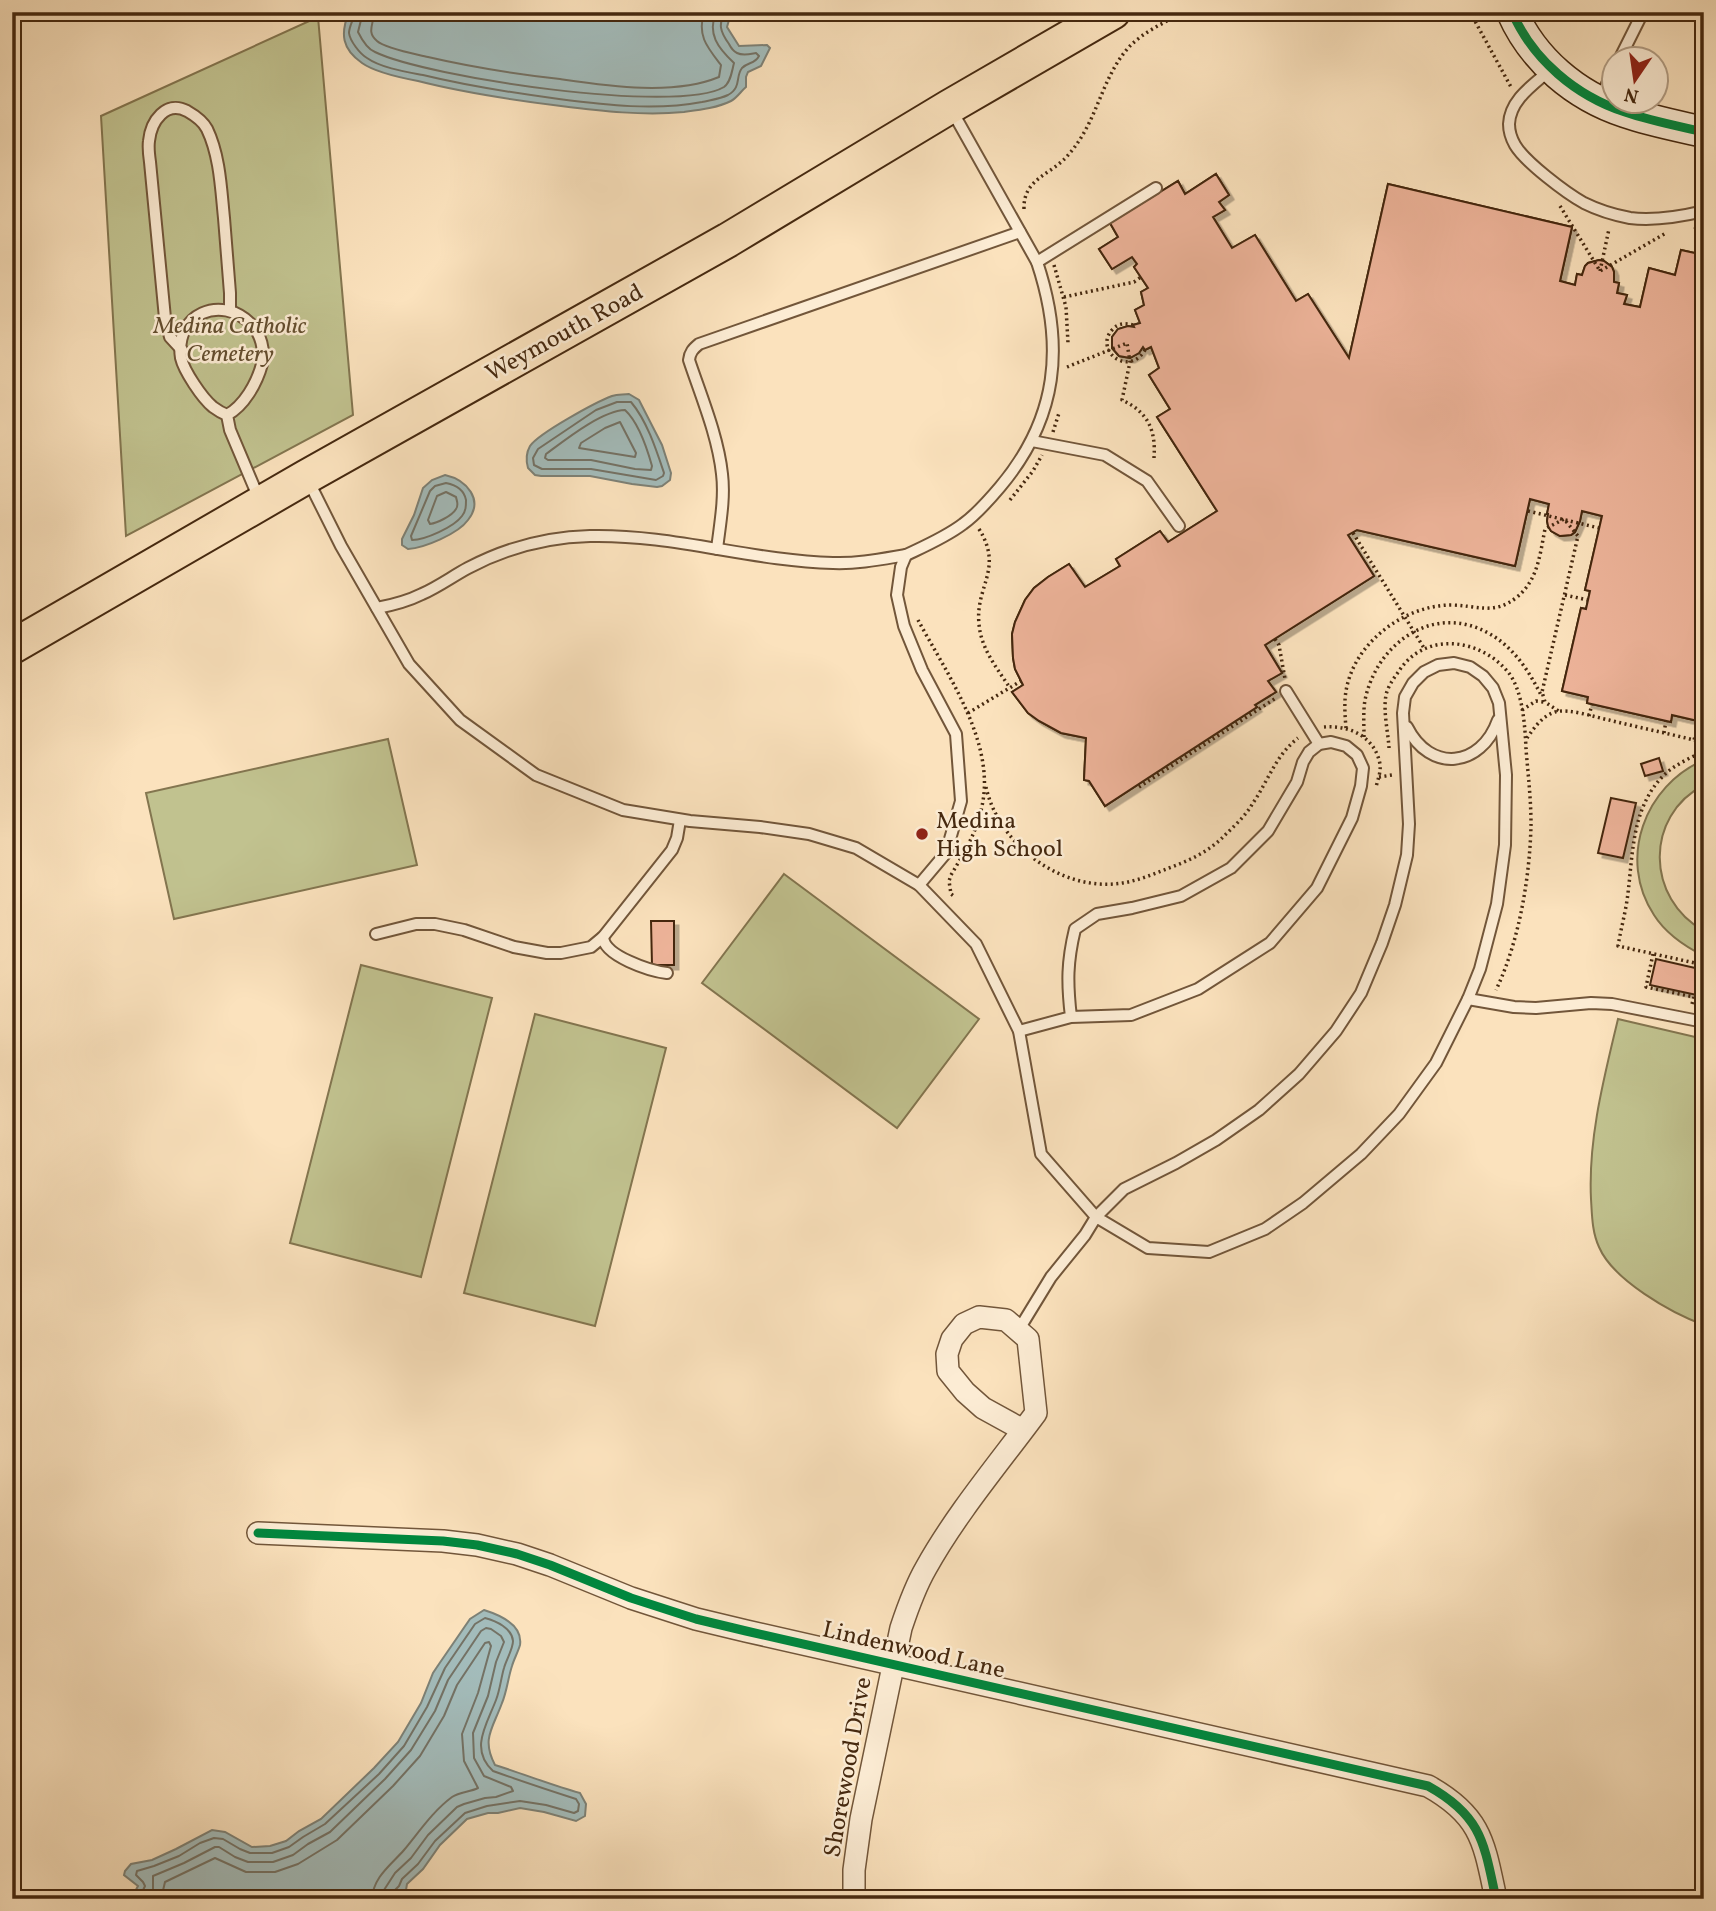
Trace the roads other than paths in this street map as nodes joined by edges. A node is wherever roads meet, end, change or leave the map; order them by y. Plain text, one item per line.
1 (1114, 12) edge
2 (1512, 12) edge
3 (1643, 12) edge
4 (1626, 46) edge
5 (1552, 69) junction
6 (1599, 102) joint
7 (950, 107) junction
8 (1704, 132) edge
9 (1156, 188) dead end
10 (1704, 211) edge
11 (1020, 232) junction
12 (1037, 262) junction
13 (230, 311) junction
14 (181, 350) junction
15 (227, 415) junction
16 (1032, 441) junction
17 (306, 477) junction
18 (261, 503) junction
19 (1179, 526) dead end
20 (716, 549) junction
21 (906, 555) junction
22 (377, 608) junction
23 (12, 647) edge
24 (1286, 691) road end
25 (1499, 703) junction
26 (1404, 713) junction
27 (1319, 744) junction
28 (680, 820) junction
29 (919, 885) junction
30 (376, 934) dead end
31 (604, 937) junction
32 (667, 973) dead end
33 (1468, 999) junction
34 (1072, 1017) junction
35 (1704, 1022) edge
36 (1019, 1031) junction
37 (1096, 1217) junction
38 (1018, 1331) junction
39 (1023, 1430) junction
40 (258, 1533) dead end
41 (893, 1664) junction
42 (854, 1899) edge
43 (1496, 1899) edge

1 - 7 main road, Weymouth Road
2 - 5 street
3 - 4 lane
5 - 6 street
5 - 10 lane
6 - 8 street
7 - 11 lane
7 - 17 main road, Weymouth Road
9 - 12 lane
11 - 12 lane
11 - 20 lane
12 - 16 lane
13 - 14 lane
13 - 14 lane
13 - 15 lane
14 - 15 lane
15 - 18 lane
16 - 19 lane
16 - 21 lane
17 - 18 main road, Weymouth Road
17 - 22 lane
18 - 23 main road, Weymouth Road
20 - 21 lane
20 - 22 lane
21 - 29 lane
22 - 28 lane
24 - 27 lane
25 - 26 lane
25 - 26 lane
25 - 33 lane
26 - 37 lane
27 - 34 lane
27 - 34 lane
28 - 29 lane
28 - 31 lane
29 - 36 lane
30 - 31 lane
31 - 32 lane
33 - 35 lane
33 - 37 lane
34 - 36 lane
36 - 37 lane
37 - 38 lane
38 - 39 street, Shorewood Drive
38 - 39 street
39 - 41 street, Shorewood Drive
40 - 41 street, Lindenwood Lane
41 - 42 street, Shorewood Drive
41 - 43 street, Lindenwood Lane

